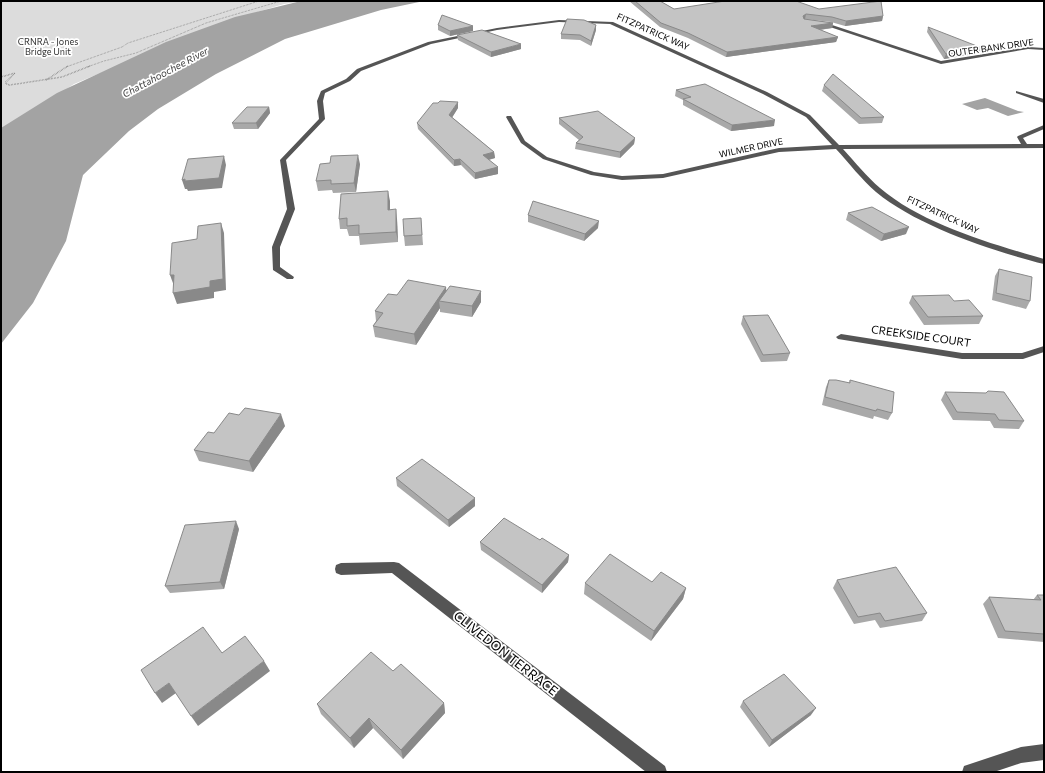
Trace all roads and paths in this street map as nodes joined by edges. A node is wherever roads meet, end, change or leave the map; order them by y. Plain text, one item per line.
1 (259, 1) edge
2 (281, 1) edge
3 (812, 21) edge
4 (1044, 49) edge
5 (1, 77) edge
6 (45, 80) junction
7 (1018, 92) dead end
8 (1044, 101) edge
9 (509, 117) dead end
10 (1044, 127) edge
11 (1044, 146) edge
12 (839, 147) junction
13 (1024, 147) junction
14 (1044, 262) edge
15 (290, 277) dead end
16 (841, 337) dead end
17 (1044, 349) edge
18 (341, 569) dead end
19 (1044, 752) edge
20 (659, 772) edge
21 (970, 772) edge

1 - 6 path
2 - 6 path
3 - 4 street, OUTER BANK DRIVE
5 - 6 path
7 - 8 street
9 - 12 street, WILMER DRIVE
10 - 13 street
11 - 13 street, WILMER DRIVE
12 - 13 street, WILMER DRIVE
12 - 14 street, FITZPATRICK WAY
12 - 15 street, FITZPATRICK WAY
16 - 17 street, CREEKSIDE COURT
18 - 20 street, CLIVEDON TERRACE
19 - 21 street

